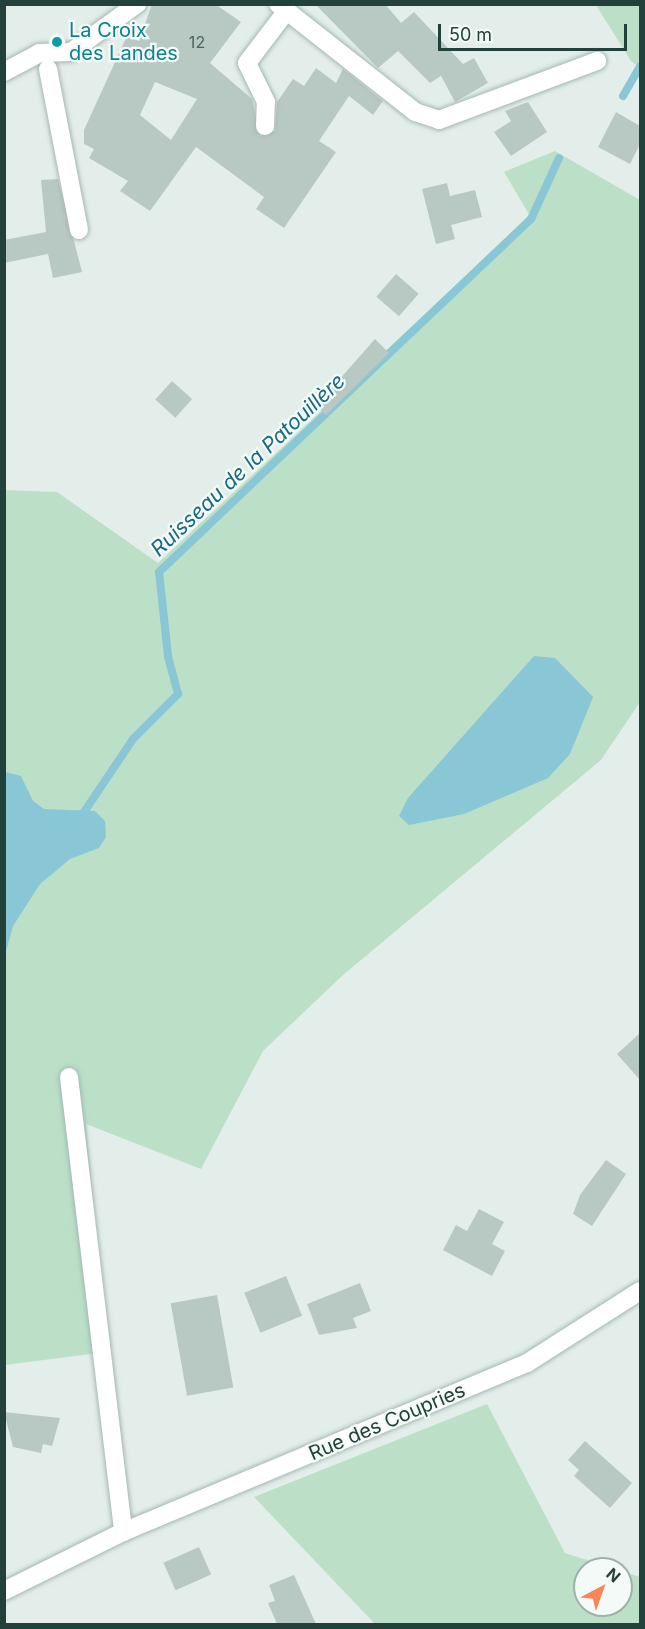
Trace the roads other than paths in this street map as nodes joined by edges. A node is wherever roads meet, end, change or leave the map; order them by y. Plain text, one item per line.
1 (137, 4) edge
2 (281, 9) edge
3 (597, 61) dead end
4 (48, 69) dead end
5 (4, 72) edge
6 (265, 126) dead end
7 (79, 230) dead end
8 (69, 1077) dead end
9 (640, 1291) edge
10 (123, 1532) junction
11 (4, 1591) edge

1 - 5 street
2 - 3 street
2 - 6 street
4 - 7 street
8 - 10 street
9 - 10 street, Rue des Coupries
10 - 11 street, Rue des Coupries

